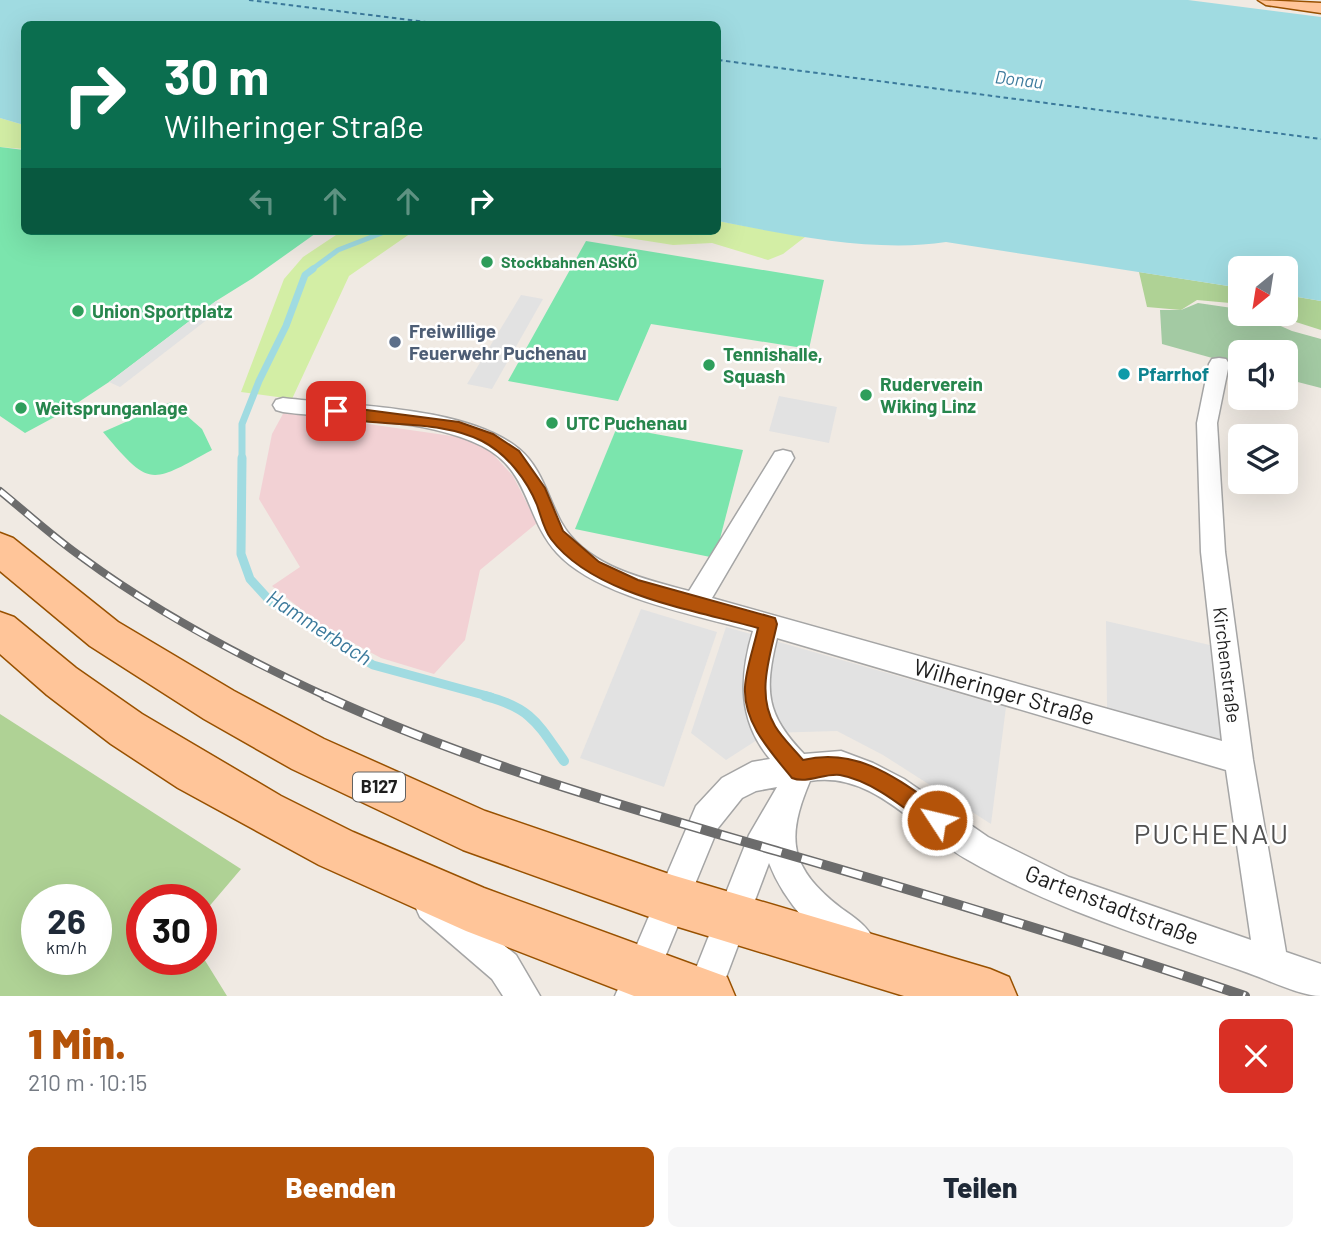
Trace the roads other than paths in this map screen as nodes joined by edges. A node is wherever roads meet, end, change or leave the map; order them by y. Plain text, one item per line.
1 (1266, 0) edge
2 (1321, 8) edge
3 (1219, 364) dead end
4 (282, 405) dead end
5 (783, 458) dead end
6 (0, 548) edge
7 (696, 602) junction
8 (768, 624) junction
9 (0, 629) edge
10 (1239, 760) junction
11 (800, 771) junction
12 (781, 813) junction
13 (397, 877) junction
14 (672, 900) junction
15 (732, 919) junction
16 (882, 962) junction
17 (1271, 964) junction
18 (1321, 981) edge
19 (637, 984) edge
20 (704, 995) edge
21 (523, 996) edge
22 (990, 996) edge

1 - 2 main road
3 - 10 street, Kirchenstraße
4 - 7 street, Wilheringer Straße
5 - 7 street
6 - 14 main road, B127
7 - 8 street, Wilheringer Straße
8 - 10 street, Wilheringer Straße
8 - 11 street
9 - 13 main road
10 - 17 street, Kirchenstraße
11 - 12 street
11 - 14 street, Gartenstadtstraße
11 - 17 street, Gartenstadtstraße
12 - 15 street
12 - 16 street
13 - 19 main road
13 - 21 street
14 - 15 main road, B127
14 - 19 street, Gartenstadtstraße
15 - 16 main road, B127
15 - 20 street
16 - 22 main road, B127
17 - 18 street, Gartenstadtstraße
19 - 20 main road

